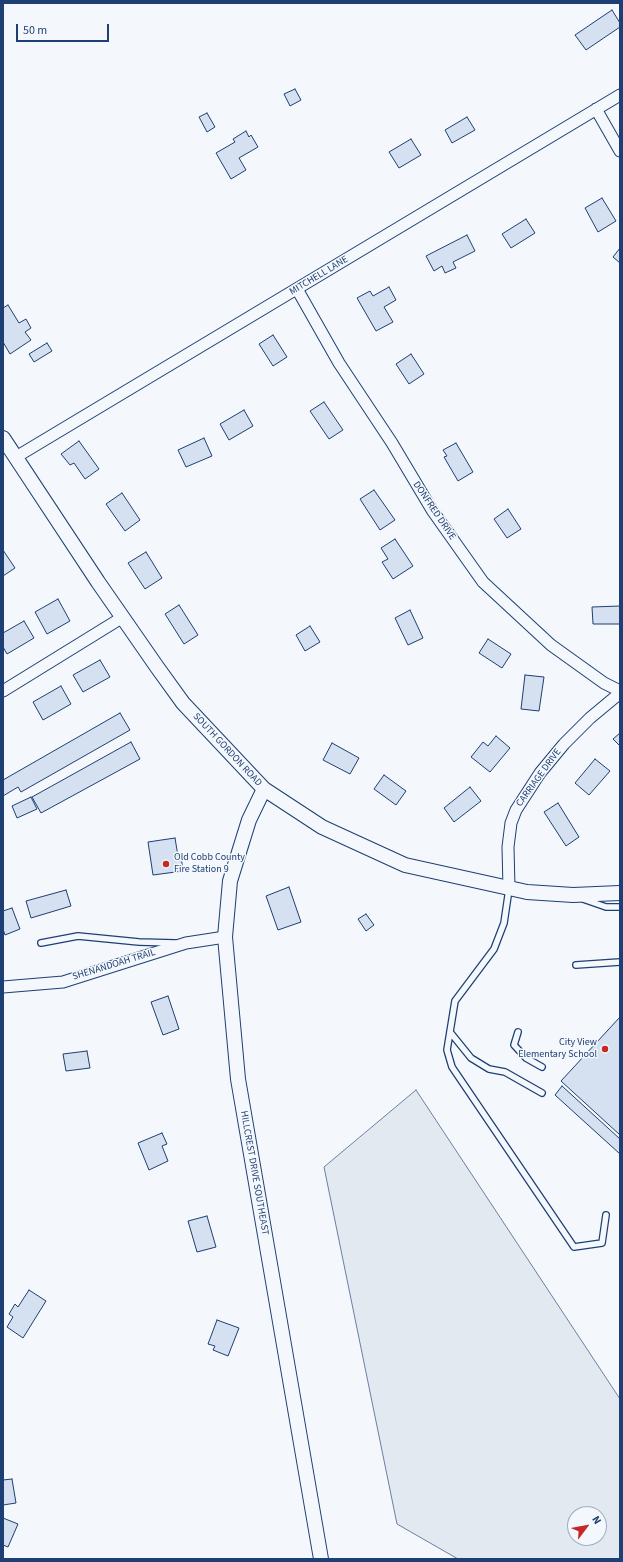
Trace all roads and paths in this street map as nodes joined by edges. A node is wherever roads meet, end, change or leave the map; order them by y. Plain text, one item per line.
1 (620, 95) edge
2 (596, 109) junction
3 (620, 151) edge
4 (297, 289) junction
5 (3, 438) edge
6 (16, 457) junction
7 (123, 617) junction
8 (3, 691) edge
9 (620, 692) edge
10 (264, 789) junction
11 (509, 888) junction
12 (620, 893) edge
13 (573, 895) junction
14 (620, 907) edge
15 (225, 937) junction
16 (41, 943) dead end
17 (186, 943) junction
18 (620, 962) edge
19 (576, 966) dead end
20 (3, 987) edge
21 (450, 1032) junction
22 (518, 1032) dead end
23 (542, 1067) dead end
24 (542, 1093) dead end
25 (606, 1215) dead end
26 (321, 1559) edge

1 - 2 street, MITCHELL LANE
2 - 3 street
2 - 4 street, MITCHELL LANE
4 - 6 street, MITCHELL LANE
4 - 9 street, DONFRED DRIVE
5 - 6 street, SOUTH GORDON ROAD
6 - 7 street, SOUTH GORDON ROAD
7 - 8 street
7 - 10 street, SOUTH GORDON ROAD
9 - 11 street, CARRIAGE DRIVE
10 - 11 street, SOUTH GORDON ROAD
10 - 15 street, HILLCREST DRIVE SOUTHEAST
11 - 13 street, SOUTH GORDON ROAD
11 - 21 lane
12 - 13 street, SOUTH GORDON ROAD
13 - 14 lane
15 - 17 street, SHENANDOAH TRAIL
15 - 26 street, HILLCREST DRIVE SOUTHEAST
16 - 17 lane
17 - 20 street, SHENANDOAH TRAIL
18 - 19 lane
21 - 24 lane
21 - 25 lane
22 - 23 lane

